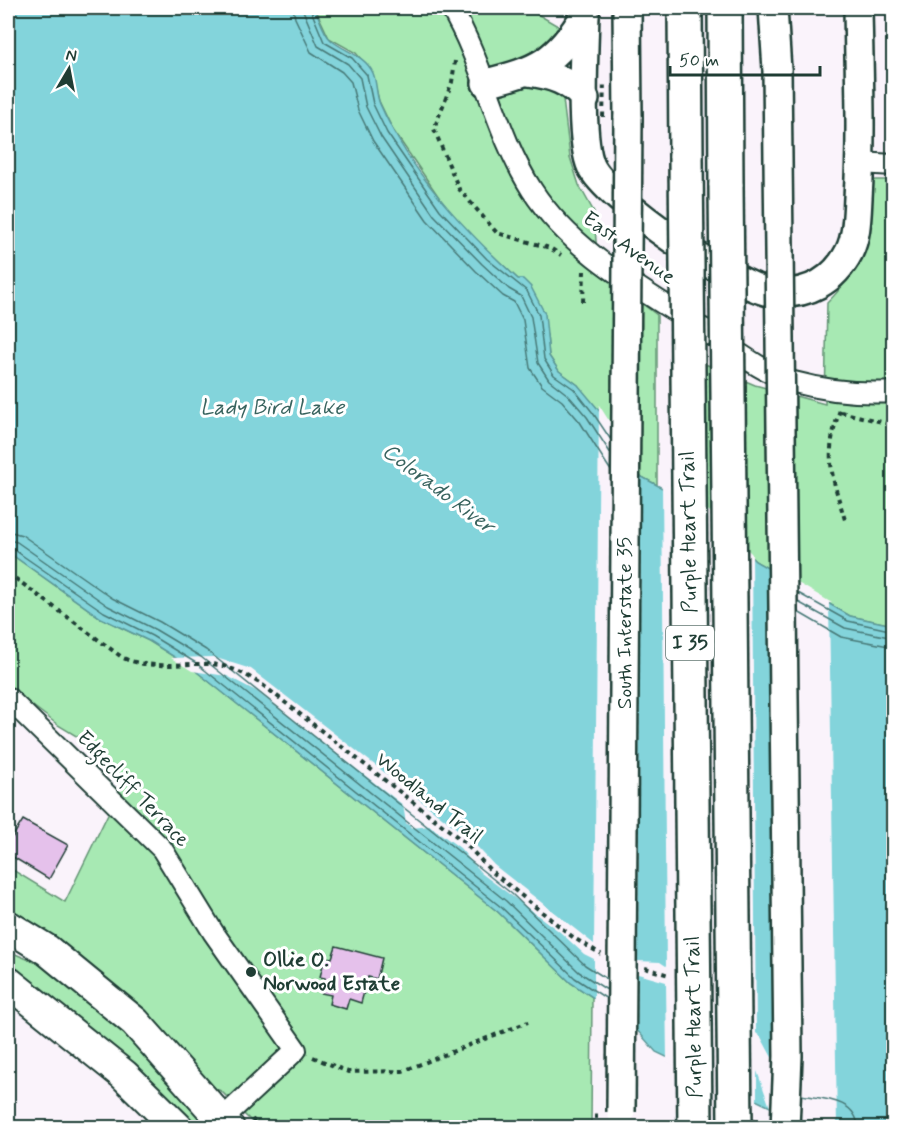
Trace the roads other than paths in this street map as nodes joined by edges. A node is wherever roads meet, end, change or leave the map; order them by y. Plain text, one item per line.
1 (451, 8) edge
2 (627, 8) edge
3 (685, 8) edge
4 (725, 8) edge
5 (773, 8) edge
6 (858, 8) edge
7 (585, 11) edge
8 (529, 72) junction
9 (486, 83) junction
10 (585, 99) junction
11 (860, 163) junction
12 (894, 165) edge
13 (894, 392) edge
14 (8, 698) edge
15 (8, 926) edge
16 (8, 982) edge
17 (613, 1117) edge
18 (236, 1122) edge
19 (178, 1128) edge
20 (695, 1128) edge
21 (735, 1128) edge
22 (785, 1128) edge

1 - 9 street, East Avenue
2 - 17 main road, South Interstate 35, bridge
3 - 20 highway, Purple Heart Trail / I 35, bridge
4 - 21 highway, Purple Heart Trail / I 35, bridge
5 - 22 main road, bridge
6 - 11 main road
7 - 8 main road
7 - 10 main road
8 - 9 main road
8 - 10 main road
9 - 13 street, East Avenue
10 - 11 main road
11 - 12 street
14 - 18 street, Edgecliff Terrace
15 - 18 main road
16 - 19 main road

